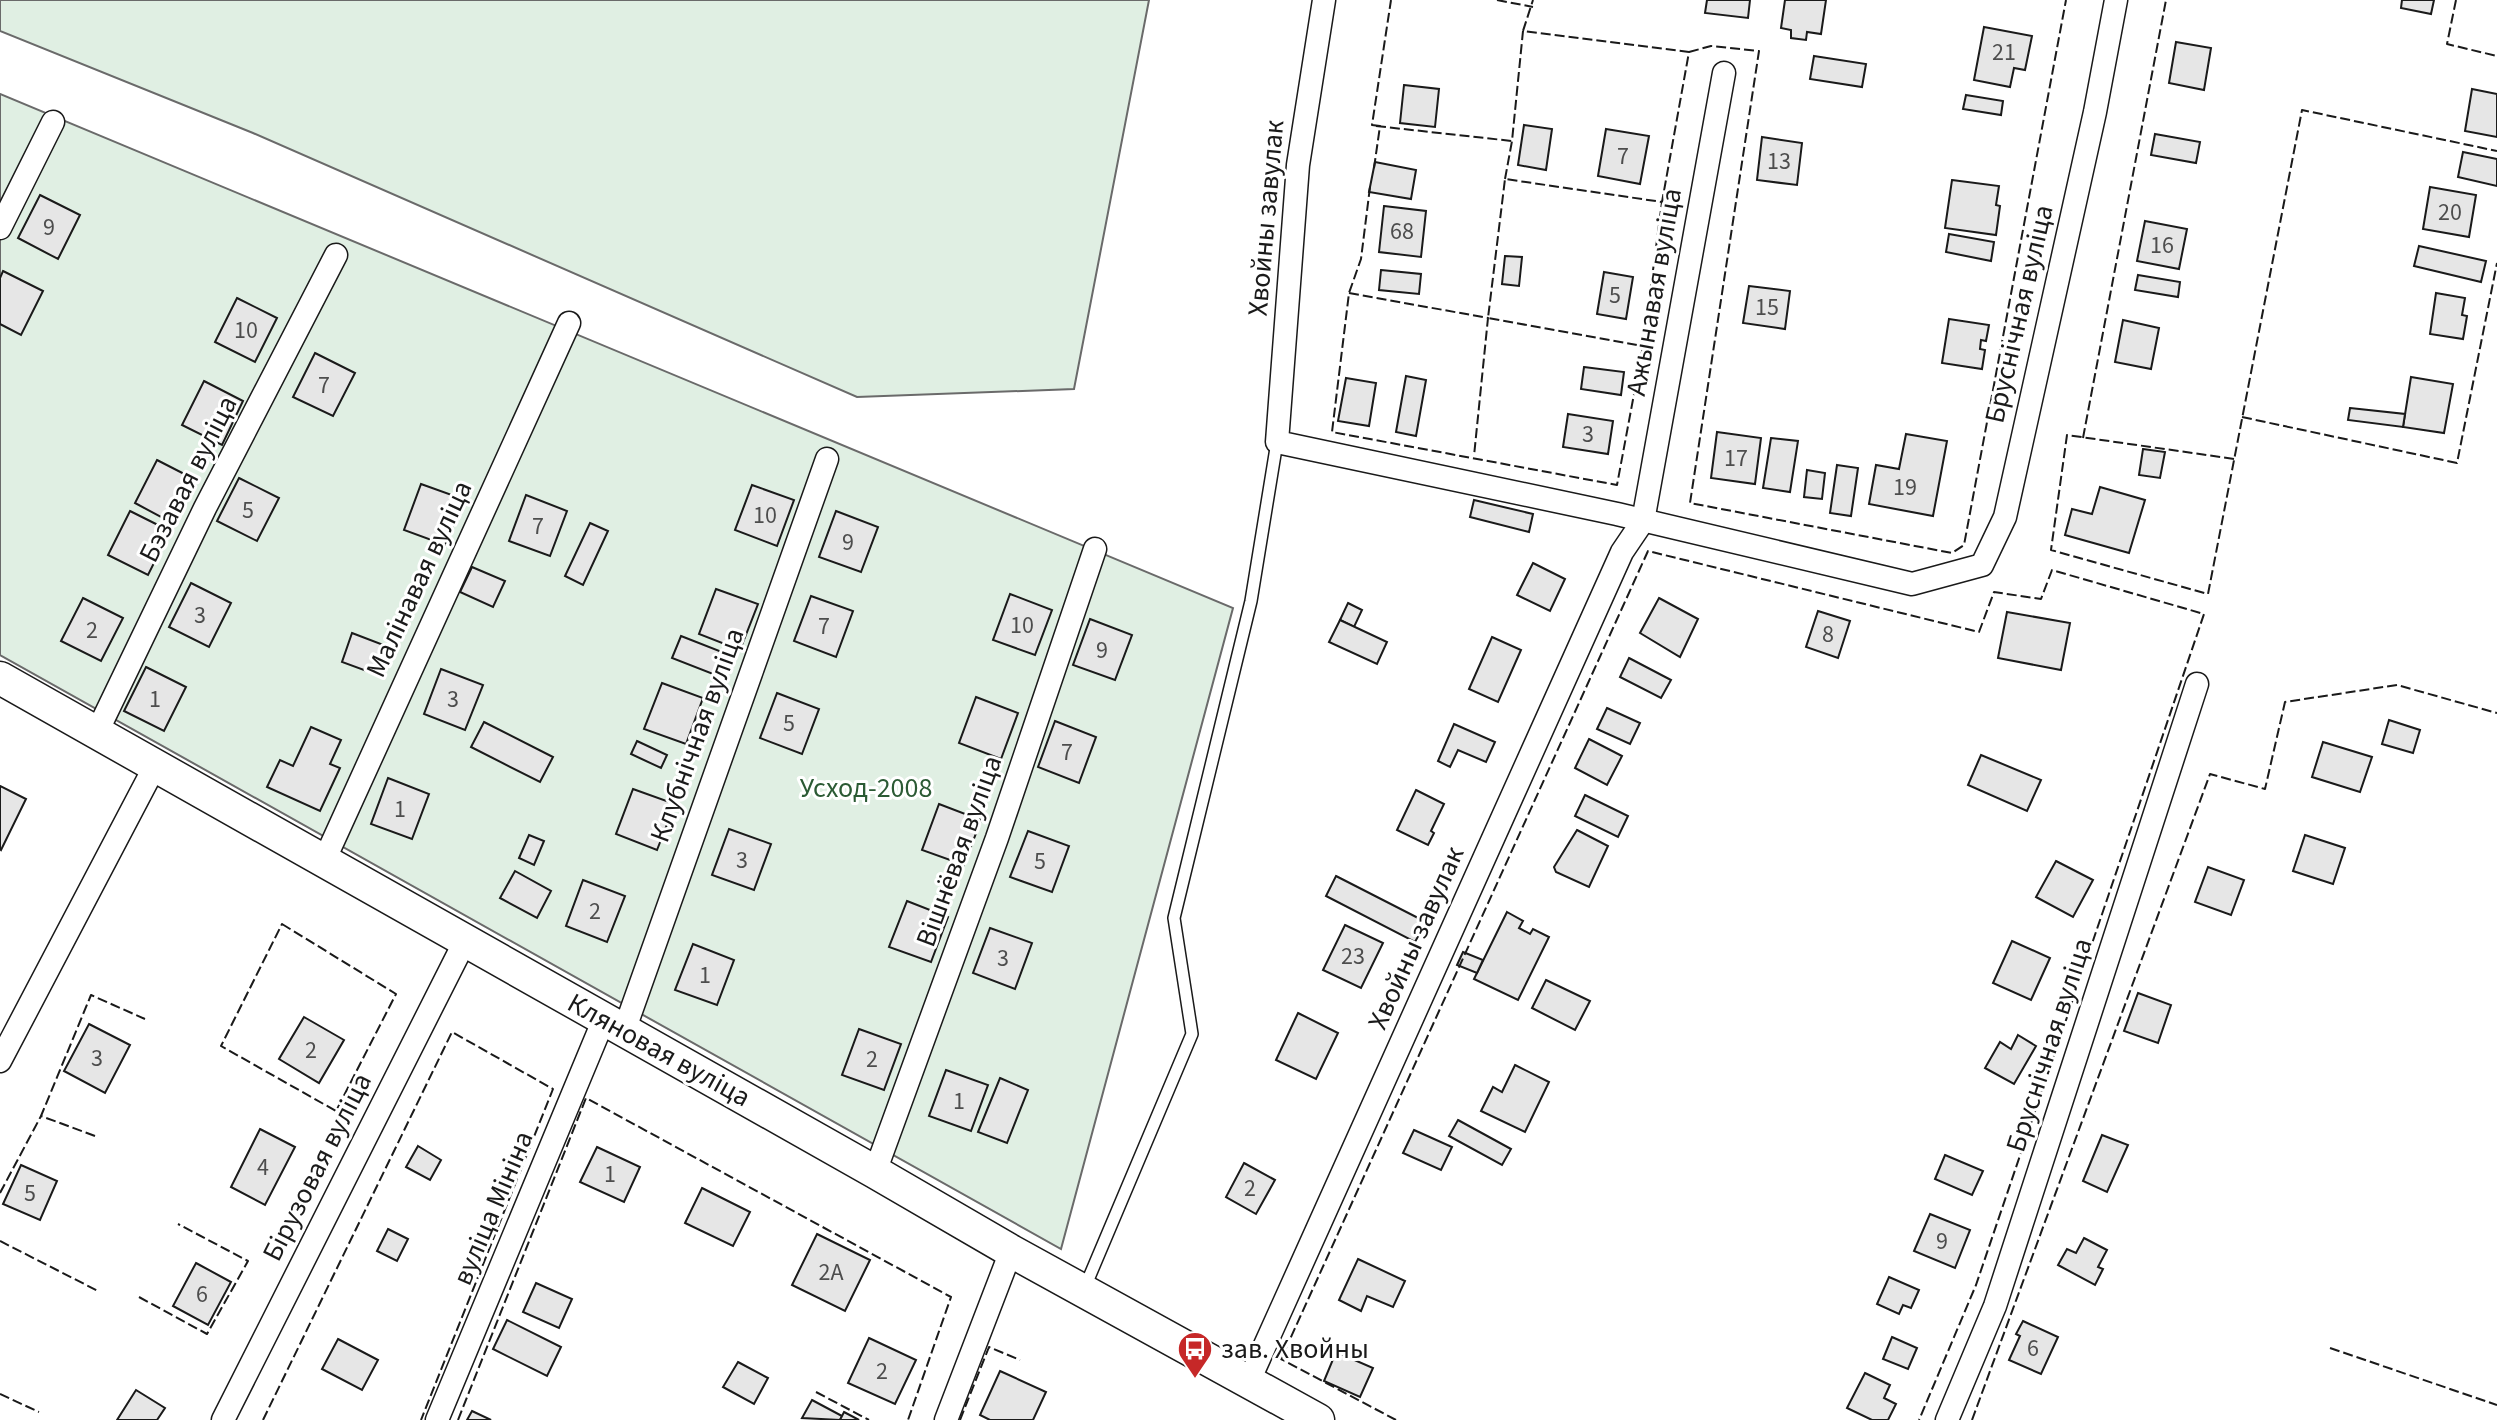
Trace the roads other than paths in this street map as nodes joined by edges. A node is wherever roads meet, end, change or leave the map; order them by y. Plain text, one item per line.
1 (1324, 0) edge
2 (2116, 0) edge
3 (1724, 73) dead end
4 (53, 122) dead end
5 (0, 228) edge
6 (336, 255) dead end
7 (569, 323) dead end
8 (1277, 442) junction
9 (827, 459) dead end
10 (1643, 521) junction
11 (1095, 549) dead end
12 (0, 678) edge
13 (2197, 684) dead end
14 (97, 732) junction
15 (155, 766) junction
16 (324, 861) junction
17 (465, 941) junction
18 (614, 1025) junction
19 (0, 1061) edge
20 (875, 1172) junction
21 (1011, 1251) junction
22 (1083, 1291) junction
23 (1248, 1383) junction
24 (1312, 1418) edge
25 (223, 1420) edge
26 (437, 1420) edge
27 (946, 1420) edge
28 (1947, 1420) edge

1 - 8 street, Хвойны завулак
2 - 10 street, Бруснічная вуліца
3 - 10 street, Ажынавая вуліца
4 - 5 street
6 - 14 street, Бэзавая вуліца
7 - 16 street, Малінавая вуліца
8 - 10 street
8 - 22 lane
9 - 18 street, Клубнічная вуліца
10 - 23 street, Хвойны завулак
11 - 20 street, Вішнёвая вуліца
12 - 14 street, Кляновая вуліца
13 - 28 street, Бруснічная вуліца
14 - 15 street, Кляновая вуліца
15 - 16 street, Кляновая вуліца
15 - 19 street
16 - 17 street, Кляновая вуліца
17 - 18 street, Кляновая вуліца
17 - 25 street, Бірузовая вуліца
18 - 20 street, Кляновая вуліца
18 - 26 street, вуліца Мініна
20 - 21 street, Кляновая вуліца
21 - 22 street, Кляновая вуліца
21 - 27 street
22 - 23 street, Кляновая вуліца
23 - 24 street, Кляновая вуліца

